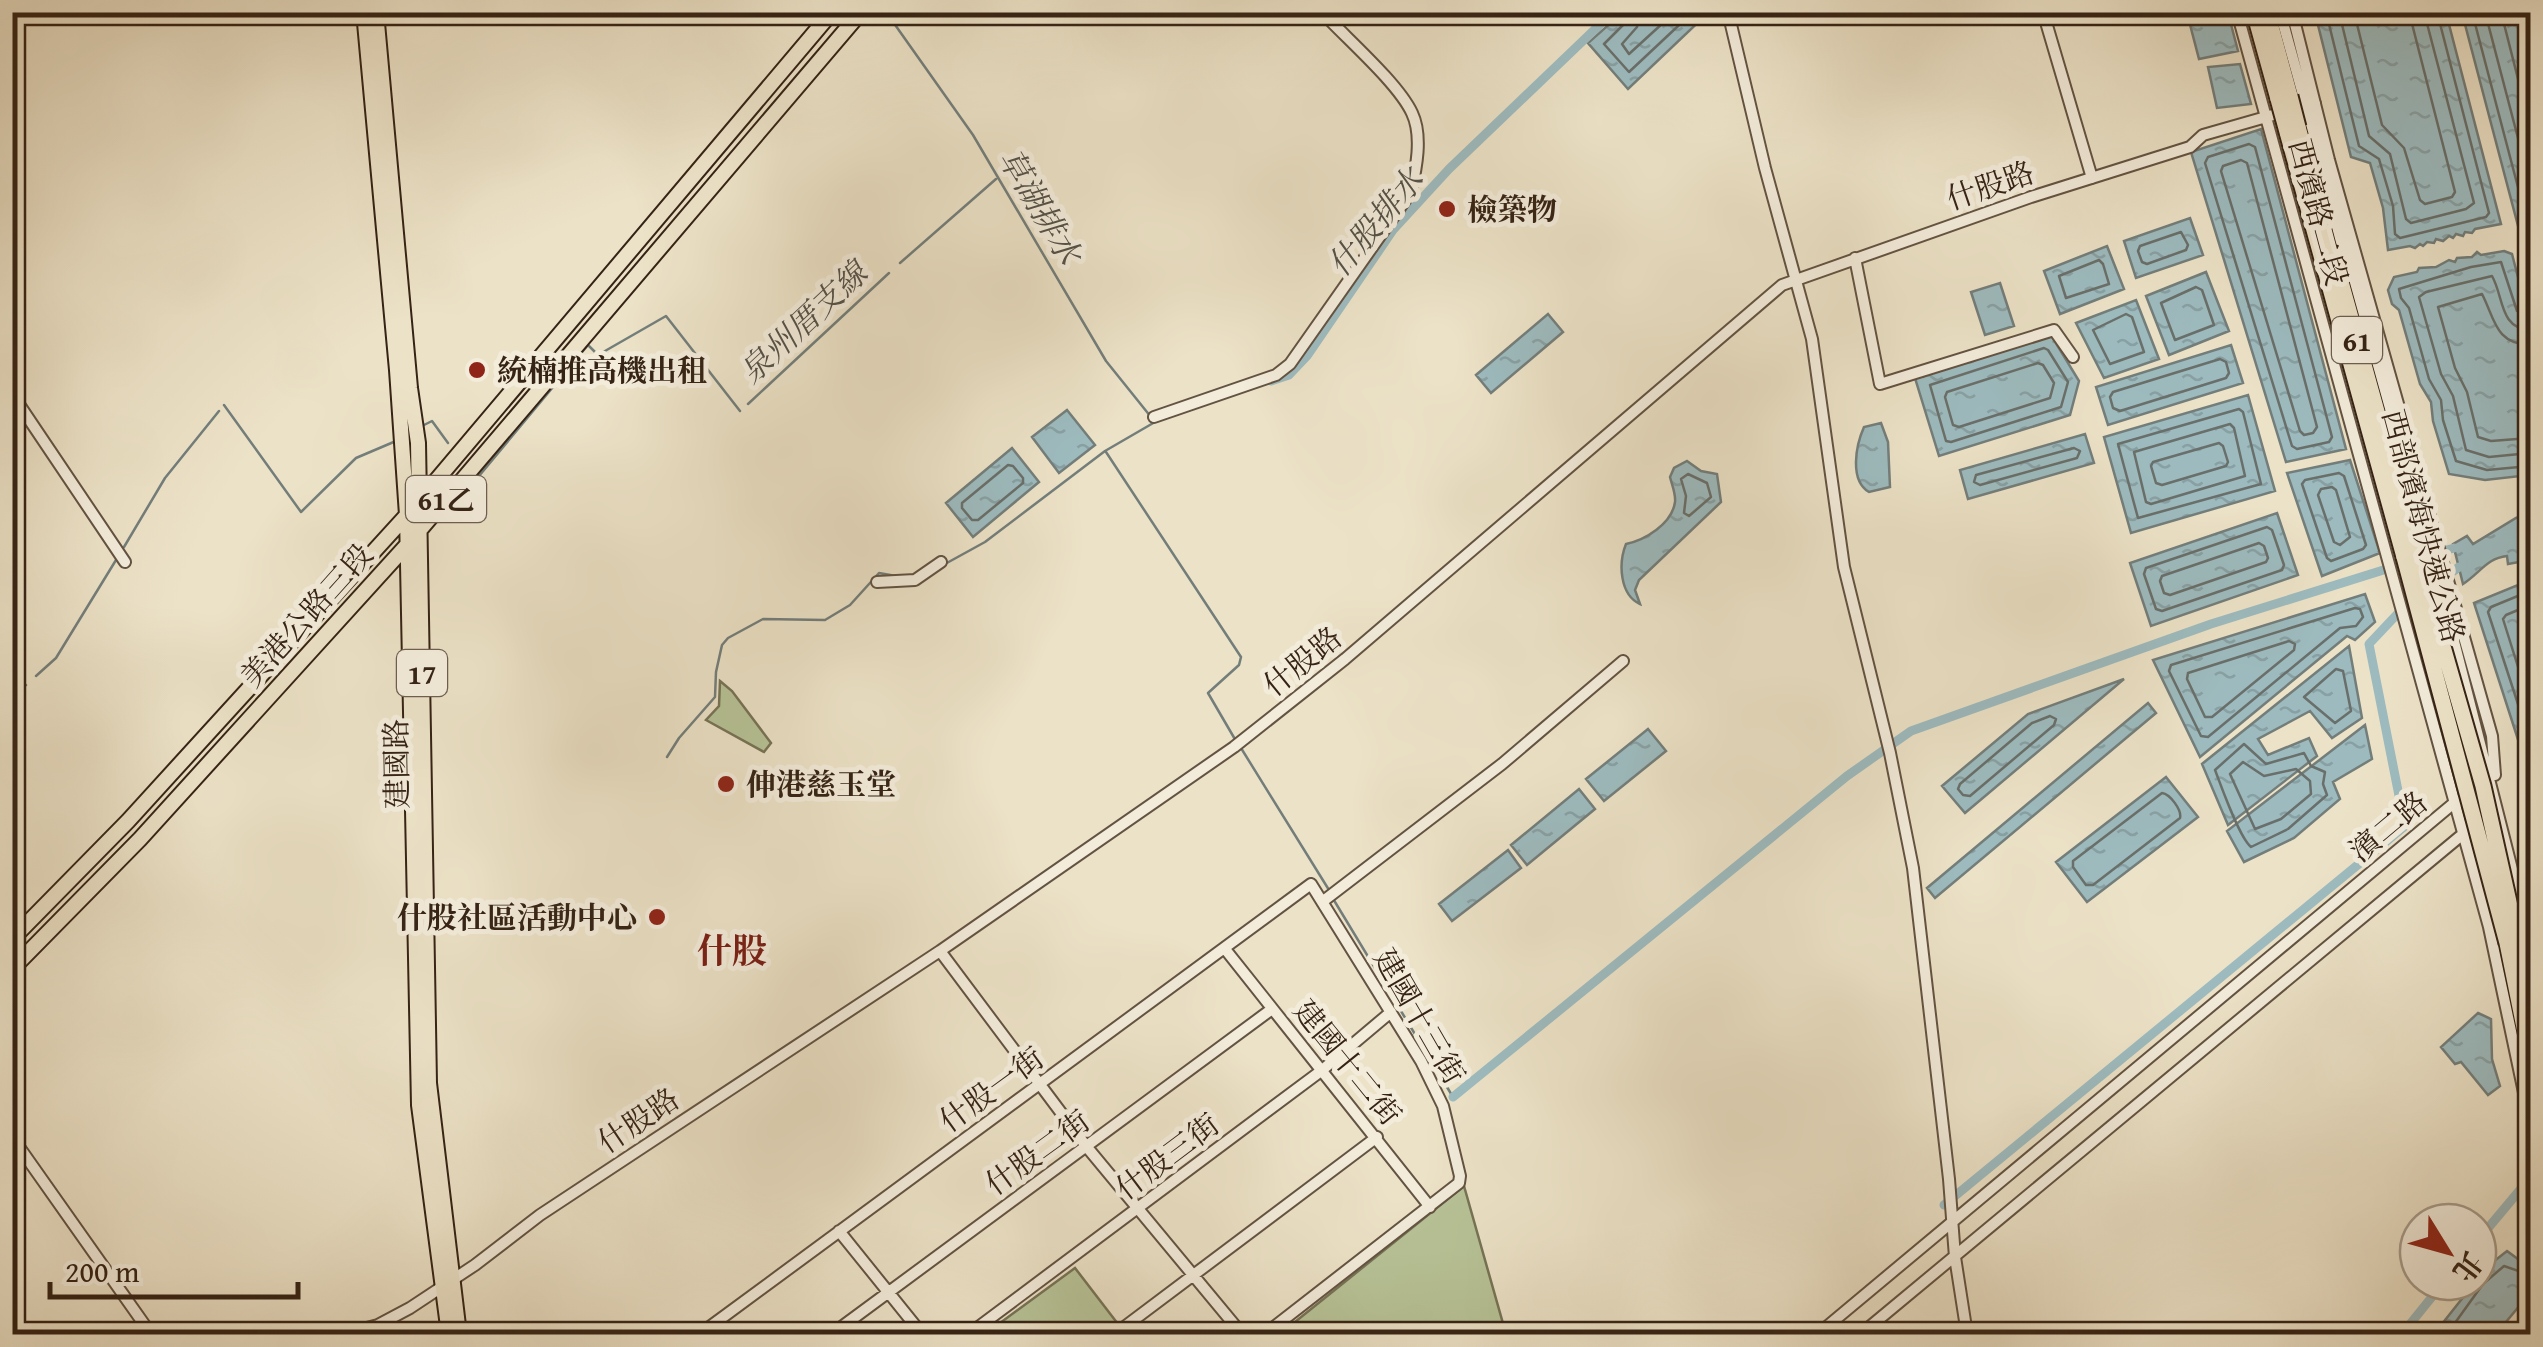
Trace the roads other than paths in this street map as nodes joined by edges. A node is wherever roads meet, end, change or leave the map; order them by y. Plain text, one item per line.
1 (364, 12) edge
2 (376, 12) edge
3 (832, 12) edge
4 (861, 12) edge
5 (1322, 12) edge
6 (1728, 12) edge
7 (2043, 12) edge
8 (2237, 12) edge
9 (2254, 12) edge
10 (2267, 12) edge
11 (2280, 12) edge
12 (2292, 12) edge
13 (2284, 97) junction
14 (2310, 104) junction
15 (2267, 119) junction
16 (2092, 178) junction
17 (1855, 258) junction
18 (1795, 282) junction
19 (2073, 357) dead end
20 (12, 394) edge
21 (1154, 417) dead end
22 (419, 501) junction
23 (407, 515) junction
24 (420, 530) junction
25 (407, 545) junction
26 (2415, 552) junction
27 (125, 562) dead end
28 (941, 562) dead end
29 (877, 582) dead end
30 (1623, 661) dead end
31 (2494, 791) junction
32 (2454, 803) junction
33 (2463, 834) junction
34 (420, 862) junction
35 (1311, 884) joint
36 (1322, 902) junction
37 (12, 939) edge
38 (2519, 942) edge
39 (1225, 949) junction
40 (940, 951) junction
41 (12, 969) edge
42 (2530, 999) edge
43 (1272, 1009) junction
44 (1390, 1012) junction
45 (2530, 1057) edge
46 (1321, 1071) junction
47 (1041, 1085) junction
48 (2530, 1121) edge
49 (12, 1137) edge
50 (1377, 1137) junction
51 (1086, 1146) junction
52 (1430, 1207) junction
53 (1137, 1210) junction
54 (1952, 1222) junction
55 (838, 1230) junction
56 (1955, 1257) junction
57 (1194, 1274) junction
58 (448, 1282) junction
59 (888, 1294) junction
60 (151, 1334) edge
61 (344, 1334) edge
62 (449, 1334) edge
63 (459, 1334) edge
64 (700, 1334) edge
65 (832, 1334) edge
66 (922, 1334) edge
67 (969, 1334) edge
68 (1115, 1334) edge
69 (1242, 1334) edge
70 (1265, 1334) edge
71 (1818, 1334) edge
72 (1861, 1334) edge
73 (1967, 1334) edge

1 - 23 main road, 建國路 / 17
2 - 22 main road, 建國路 / 17
3 - 22 main road, 美港公路三段 / 61乙
4 - 24 main road, 美港公路三段 / 61乙
5 - 21 street
6 - 18 street
7 - 16 street
8 - 15 street, 西濱路二段
9 - 13 highway, 西部濱海快速公路 / 61
10 - 13 highway, 西部濱海快速公路 / 61
11 - 14 street, 西濱路二段
12 - 14 street
13 - 26 highway, 西部濱海快速公路 / 61, bridge
14 - 15 street, 什股路
14 - 26 street
15 - 16 street, 什股路
15 - 26 street, 西濱路二段
16 - 17 street, 什股路
17 - 18 street, 什股路
17 - 19 street
18 - 40 street, 什股路
18 - 54 street
20 - 27 street
22 - 23 main road, 美港公路三段 / 61乙
22 - 24 main road, 建國路 / 17
23 - 25 main road, 建國路 / 17
23 - 37 main road, 美港公路三段 / 61乙
24 - 25 main road, 美港公路三段 / 61乙
24 - 34 main road, 建國路 / 17
25 - 34 main road, 建國路 / 17
25 - 41 main road, 美港公路三段 / 61乙
26 - 31 street, 西濱路二段
26 - 32 street, 西濱路二段
26 - 38 highway, 西部濱海快速公路 / 61, bridge
28 - 29 street
30 - 36 street
31 - 32 street, 濱二路
31 - 33 street, 濱二路
31 - 38 street, 西濱路二段
32 - 33 street, 西濱路二段
32 - 54 street, 濱二路
33 - 48 street, 西濱路二段
33 - 56 street, 濱二路
34 - 58 main road, 建國路 / 17
35 - 36 street, 建國十三街
35 - 39 street, 什股一街
36 - 44 street, 建國十三街
38 - 42 highway, 西部濱海快速公路 / 61
38 - 45 highway, 西部濱海快速公路 / 61
39 - 43 street, 建國十二街
39 - 47 street, 什股一街
40 - 47 street
40 - 58 street, 什股路
43 - 46 street, 建國十二街
43 - 51 street, 什股二街
44 - 46 street, 什股三街
44 - 52 street, 建國十三街
46 - 50 street, 建國十二街
46 - 53 street, 什股三街
47 - 51 street
47 - 55 street, 什股一街
49 - 60 street
50 - 52 street, 建國十二街
50 - 57 street
51 - 53 street
51 - 59 street, 什股二街
52 - 70 street
53 - 57 street
53 - 67 street, 什股三街
54 - 56 street
54 - 71 street, 濱二路
55 - 59 street
55 - 64 street, 什股一街
56 - 72 street, 濱二路
56 - 73 street
57 - 68 street
57 - 69 street
58 - 61 street, 什股路
58 - 62 main road, 建國路 / 17
58 - 63 main road, 建國路 / 17
59 - 65 street, 什股二街
59 - 66 street

